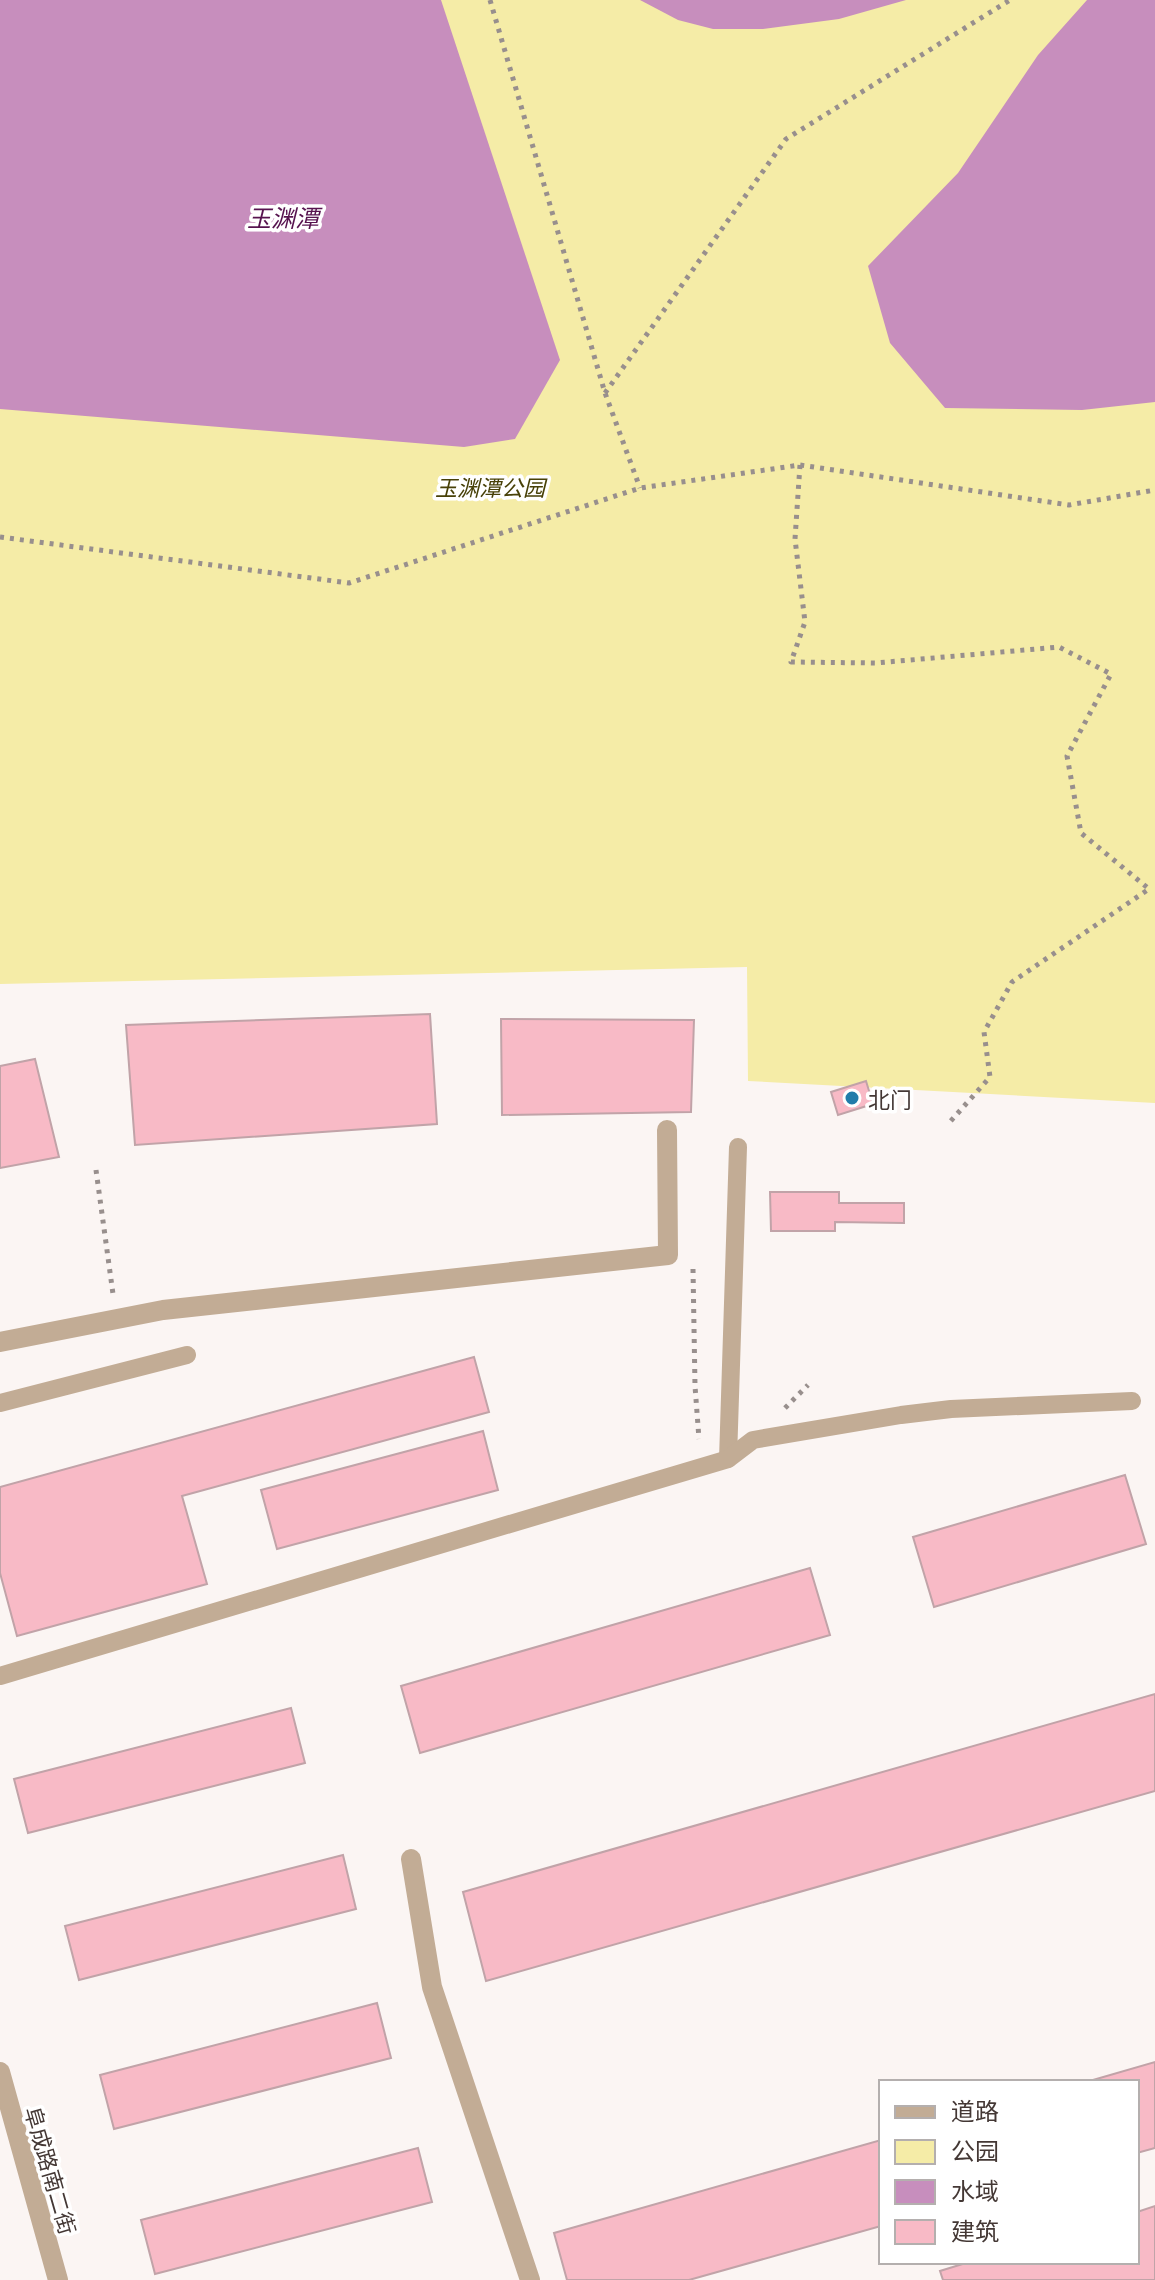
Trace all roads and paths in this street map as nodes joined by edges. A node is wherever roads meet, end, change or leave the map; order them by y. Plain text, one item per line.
1 (490, 0) edge
2 (1010, 0) edge
3 (605, 393) junction
4 (800, 465) junction
5 (640, 488) junction
6 (1155, 490) edge
7 (0, 537) edge
8 (1149, 889) junction
9 (1155, 894) edge
10 (949, 1123) dead end
11 (667, 1130) dead end
12 (738, 1147) dead end
13 (96, 1170) dead end
14 (668, 1255) junction
15 (117, 1319) junction
16 (0, 1342) edge
17 (187, 1355) dead end
18 (1132, 1401) dead end
19 (0, 1403) edge
20 (728, 1459) junction
21 (701, 1468) junction
22 (0, 1676) edge
23 (411, 1859) dead end
24 (0, 2072) edge
25 (58, 2280) edge
26 (530, 2280) edge

1 - 3 path
2 - 3 path
3 - 5 path
4 - 5 path
4 - 6 path
4 - 8 path
5 - 7 path
8 - 9 path
8 - 10 path
11 - 14 street
12 - 20 lane
13 - 15 path
14 - 15 street
14 - 21 path
15 - 16 street
17 - 19 lane
18 - 20 lane
20 - 21 lane
21 - 22 lane
23 - 26 street
24 - 25 street, 阜成路南二街

